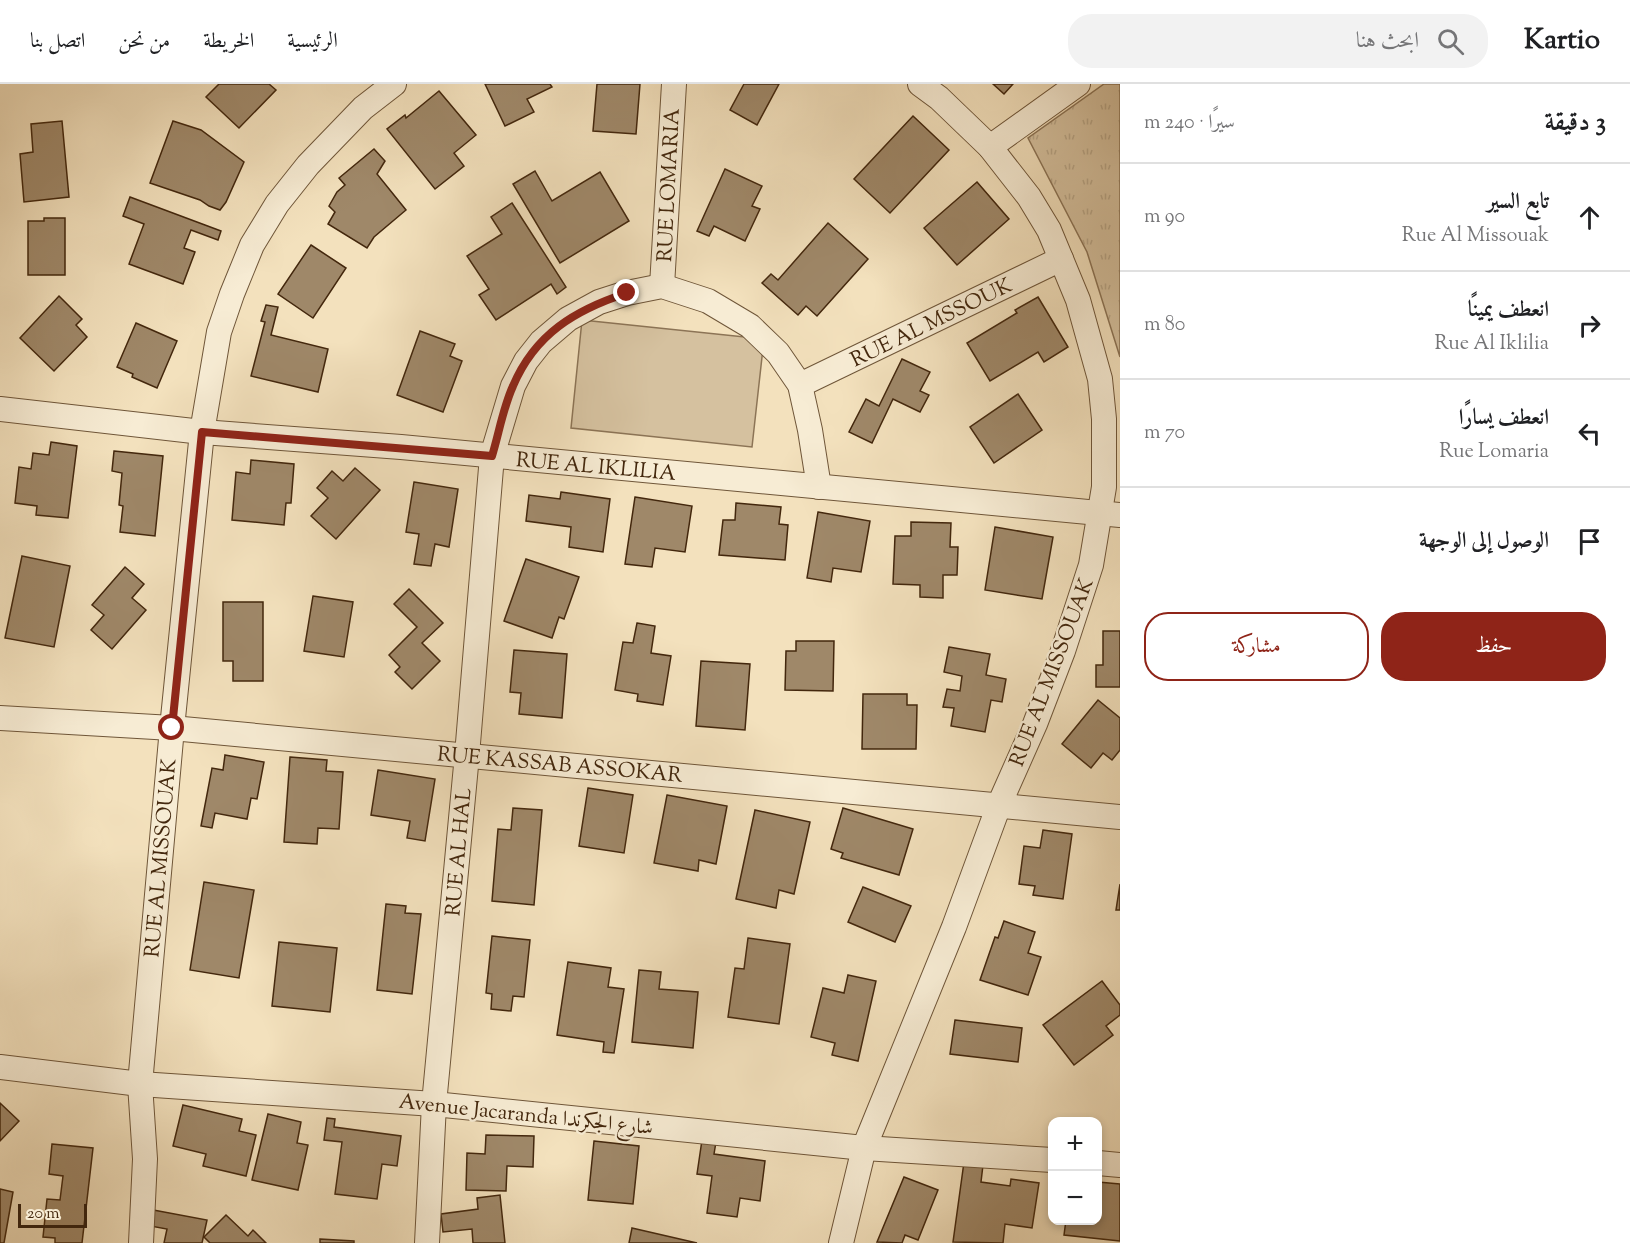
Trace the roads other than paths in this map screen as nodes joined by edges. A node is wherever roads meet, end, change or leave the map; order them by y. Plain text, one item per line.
1 (394, 84) edge
2 (674, 84) edge
3 (920, 84) edge
4 (1078, 84) edge
5 (990, 147) junction
6 (1062, 259) junction
7 (662, 286) junction
8 (800, 385) junction
9 (0, 409) edge
10 (202, 432) junction
11 (492, 456) junction
12 (819, 487) junction
13 (1111, 514) edge
14 (0, 718) edge
15 (172, 728) junction
16 (467, 756) junction
17 (999, 805) junction
18 (1120, 817) edge
19 (0, 1067) edge
20 (140, 1084) junction
21 (434, 1104) junction
22 (864, 1148) junction
23 (1048, 1160) edge
24 (1102, 1163) edge
25 (1120, 1165) edge
26 (141, 1243) edge
27 (427, 1243) edge
28 (841, 1243) edge

1 - 10 street, RUE AL MISSOUAK
2 - 7 street, RUE LOMARIA
3 - 5 street, RUE AL MISSOUAK
4 - 5 street
5 - 6 street, RUE AL MISSOUAK
6 - 8 street, RUE AL MSSOUK
6 - 13 street, RUE AL MISSOUAK
7 - 8 street, RUE LOMARIA
7 - 11 street, RUE LOMARIA
8 - 12 street, RUE LOMARIA
9 - 10 street, RUE AL IKLILIA
10 - 11 street, RUE AL IKLILIA
10 - 15 street, RUE AL MISSOUAK
11 - 12 street, RUE AL IKLILIA
11 - 16 street, RUE AL HAL
12 - 13 street, RUE AL IKLILIA
13 - 17 street, RUE AL MISSOUAK
14 - 15 street, RUE KASSAB ASSOKAR
15 - 16 street, RUE KASSAB ASSOKAR
15 - 20 street, RUE AL MISSOUAK
16 - 17 street, RUE KASSAB ASSOKAR
16 - 21 street, RUE AL HAL
17 - 18 street, RUE KASSAB ASSOKAR
17 - 22 street, RUE AL MISSOUAK
19 - 20 street, Avenue Jacaranda شارع الجكرندا
20 - 21 street, Avenue Jacaranda شارع الجكرندا
20 - 26 street, RUE AL MISSOUAK
21 - 22 street, Avenue Jacaranda شارع الجكرندا
21 - 27 street, RUE AL HAL
22 - 23 street, Avenue Jacaranda شارع الجكرندا
22 - 28 street, RUE AL MISSOUAK
24 - 25 street

